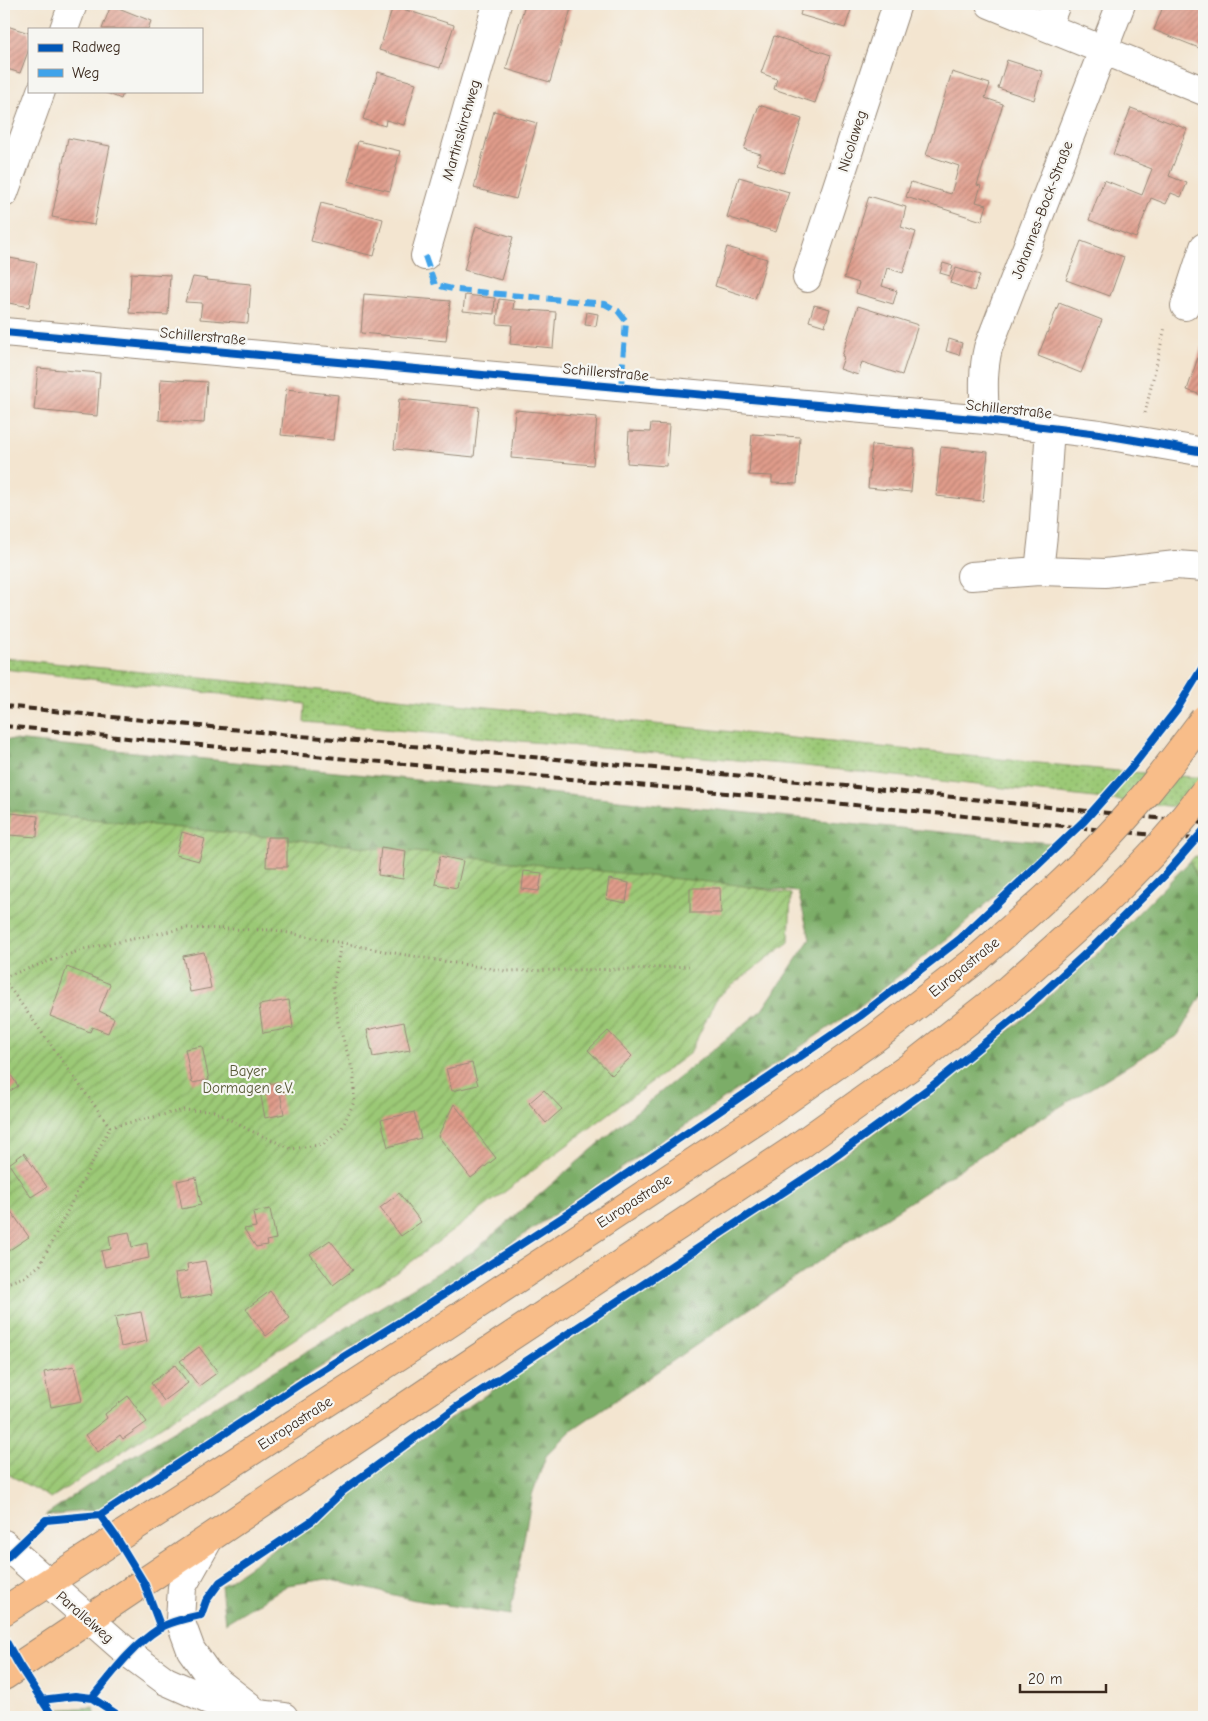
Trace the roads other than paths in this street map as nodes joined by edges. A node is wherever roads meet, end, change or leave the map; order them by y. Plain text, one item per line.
1 (73, 4) edge
2 (497, 4) edge
3 (897, 4) edge
4 (990, 4) edge
5 (1121, 4) edge
6 (1051, 15) edge
7 (64, 28) edge
8 (1104, 49) junction
9 (1204, 90) edge
10 (41, 92) edge
11 (4, 193) edge
12 (1204, 247) edge
13 (425, 256) dead end
14 (808, 278) dead end
15 (1184, 306) road end
16 (4, 332) edge
17 (985, 420) junction
18 (1050, 427) junction
19 (1204, 452) edge
20 (1204, 567) edge
21 (1039, 571) junction
22 (971, 576) dead end
23 (1204, 719) edge
24 (1204, 792) edge
25 (209, 1539) junction
26 (4, 1544) edge
27 (47, 1583) junction
28 (4, 1611) edge
29 (88, 1619) junction
30 (4, 1676) edge
31 (271, 1715) edge

1 - 7 street
2 - 13 street, Martinskirchweg
3 - 14 street, Nicolaweg
4 - 6 street
5 - 8 street, Johannes-Bock-Straße
6 - 8 street
8 - 9 street
8 - 17 street, Johannes-Bock-Straße
10 - 11 street
12 - 15 street
16 - 17 street, Schillerstraße
17 - 18 street, Schillerstraße
18 - 19 street, Schillerstraße
18 - 21 street
20 - 21 street
21 - 22 street
23 - 27 main road, Europastraße, bridge
24 - 25 main road, bridge
25 - 29 main road
25 - 31 street, Parallelweg
26 - 27 street, Parallelweg
27 - 28 main road, Europastraße
27 - 29 street, Parallelweg
29 - 30 main road
29 - 31 street, Parallelweg

